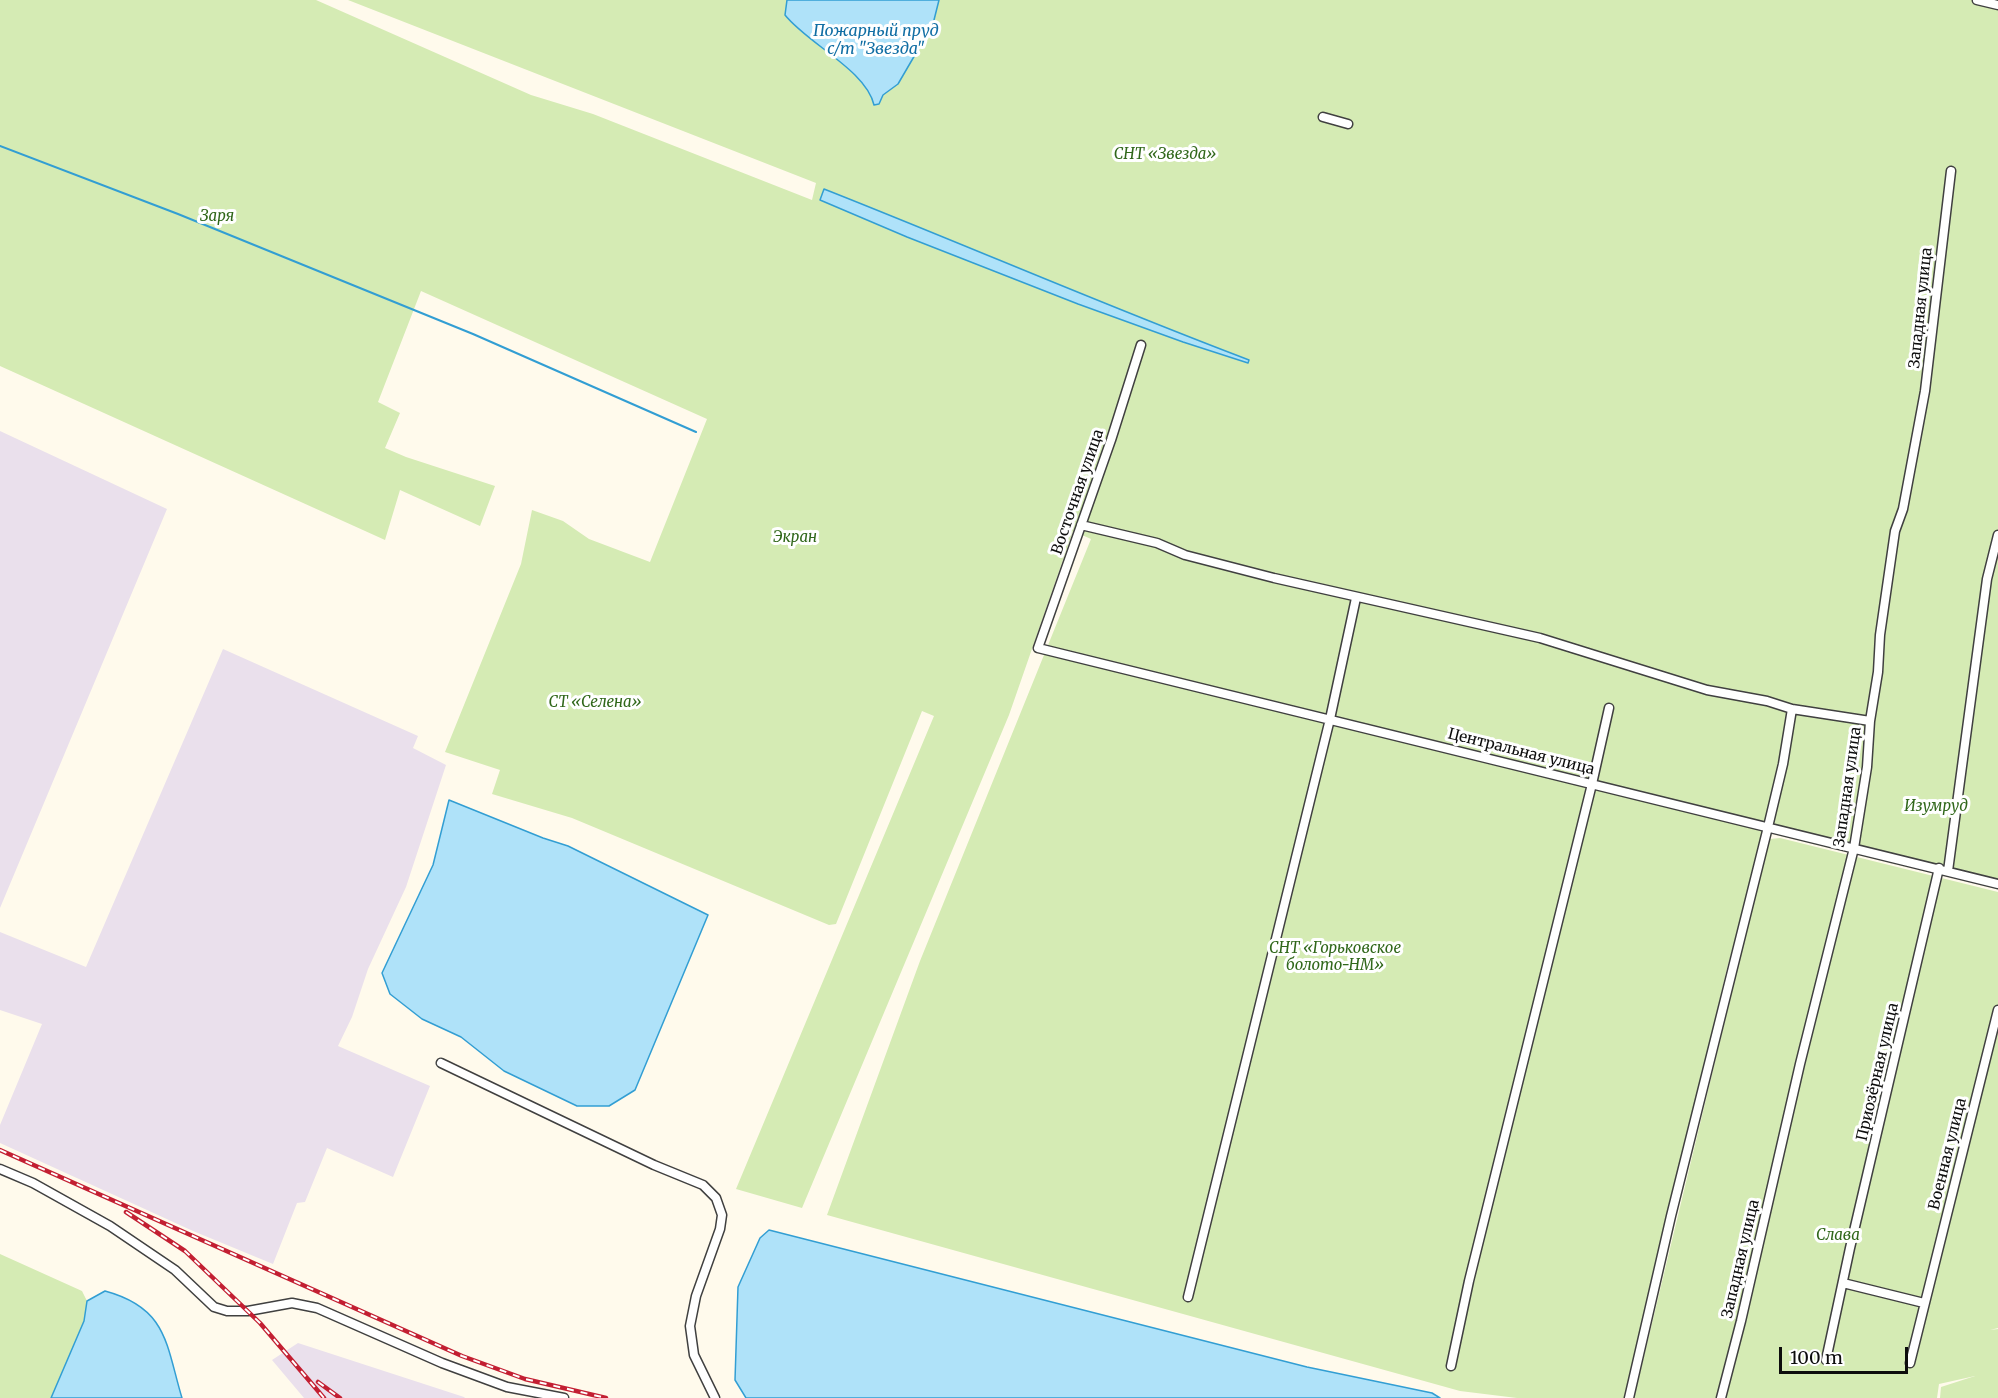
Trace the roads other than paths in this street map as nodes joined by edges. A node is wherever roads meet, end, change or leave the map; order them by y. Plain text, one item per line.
1 (1977, 0) edge
2 (1998, 5) edge
3 (1323, 117) dead end
4 (1348, 124) dead end
5 (1951, 171) dead end
6 (1140, 345) dead end
7 (1081, 525) junction
8 (1998, 535) edge
9 (1356, 598) junction
10 (1038, 648) joint
11 (1609, 708) dead end
12 (1792, 709) junction
13 (1330, 719) junction
14 (1870, 721) junction
15 (1592, 784) junction
16 (1768, 826) junction
17 (1854, 848) junction
18 (1944, 870) junction
19 (1998, 884) edge
20 (1998, 1010) edge
21 (441, 1063) dead end
22 (0, 1169) edge
23 (1843, 1283) junction
24 (1188, 1297) dead end
25 (1924, 1303) junction
26 (1826, 1360) dead end
27 (1910, 1363) dead end
28 (1451, 1366) dead end
29 (564, 1398) edge
30 (715, 1398) edge
31 (1629, 1398) edge
32 (1721, 1398) edge

1 - 2 street
3 - 4 street
5 - 14 street, Западная улица
6 - 7 street, Восточная улица
7 - 9 street
7 - 10 street, Восточная улица
8 - 18 street, Приозёрная улица
9 - 12 street
9 - 13 street
10 - 13 street, Центральная улица
11 - 15 street
12 - 14 street
12 - 16 street
13 - 15 street, Центральная улица
13 - 24 street
14 - 17 street, Западная улица
15 - 16 street, Центральная улица
15 - 28 street
16 - 17 street, Центральная улица
16 - 31 street
17 - 18 street, Центральная улица
17 - 32 street, Западная улица
18 - 19 street, Центральная улица
18 - 23 street, Приозёрная улица
20 - 25 street, Военная улица
21 - 30 street
22 - 29 street
23 - 25 street
23 - 26 street, Приозёрная улица
25 - 27 street, Военная улица

